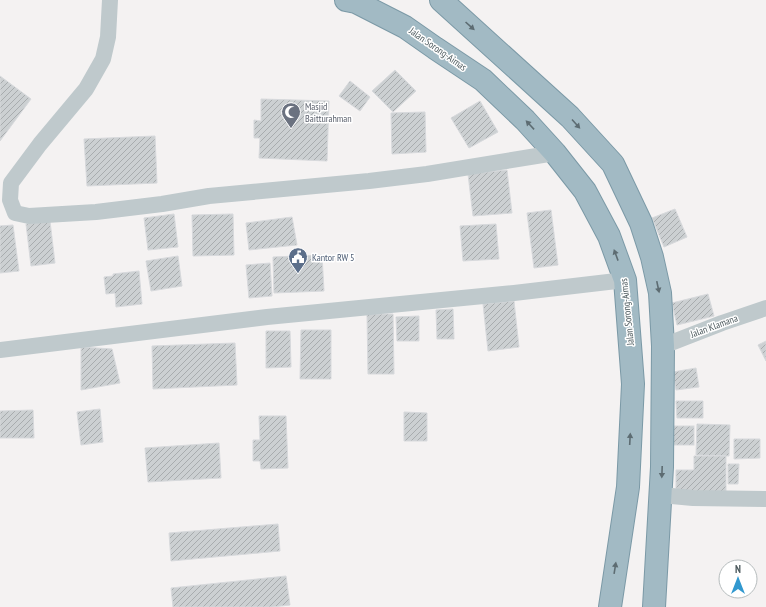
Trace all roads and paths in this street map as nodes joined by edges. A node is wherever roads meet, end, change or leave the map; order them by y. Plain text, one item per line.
1 (110, 0) edge
2 (346, 0) edge
3 (441, 0) edge
4 (555, 153) junction
5 (626, 280) junction
6 (766, 308) edge
7 (663, 346) junction
8 (0, 350) edge
9 (661, 495) junction
10 (766, 499) edge
11 (610, 607) edge
12 (654, 607) edge

1 - 4 street
4 -> 2 highway, Jalan Sorong-Aimas
3 -> 7 highway
5 -> 4 highway, Jalan Sorong-Aimas
5 - 8 street
11 -> 5 highway, Jalan Sorong-Aimas
6 - 7 street, Jalan Klamana
7 -> 9 highway
9 - 10 street
9 - 12 highway

